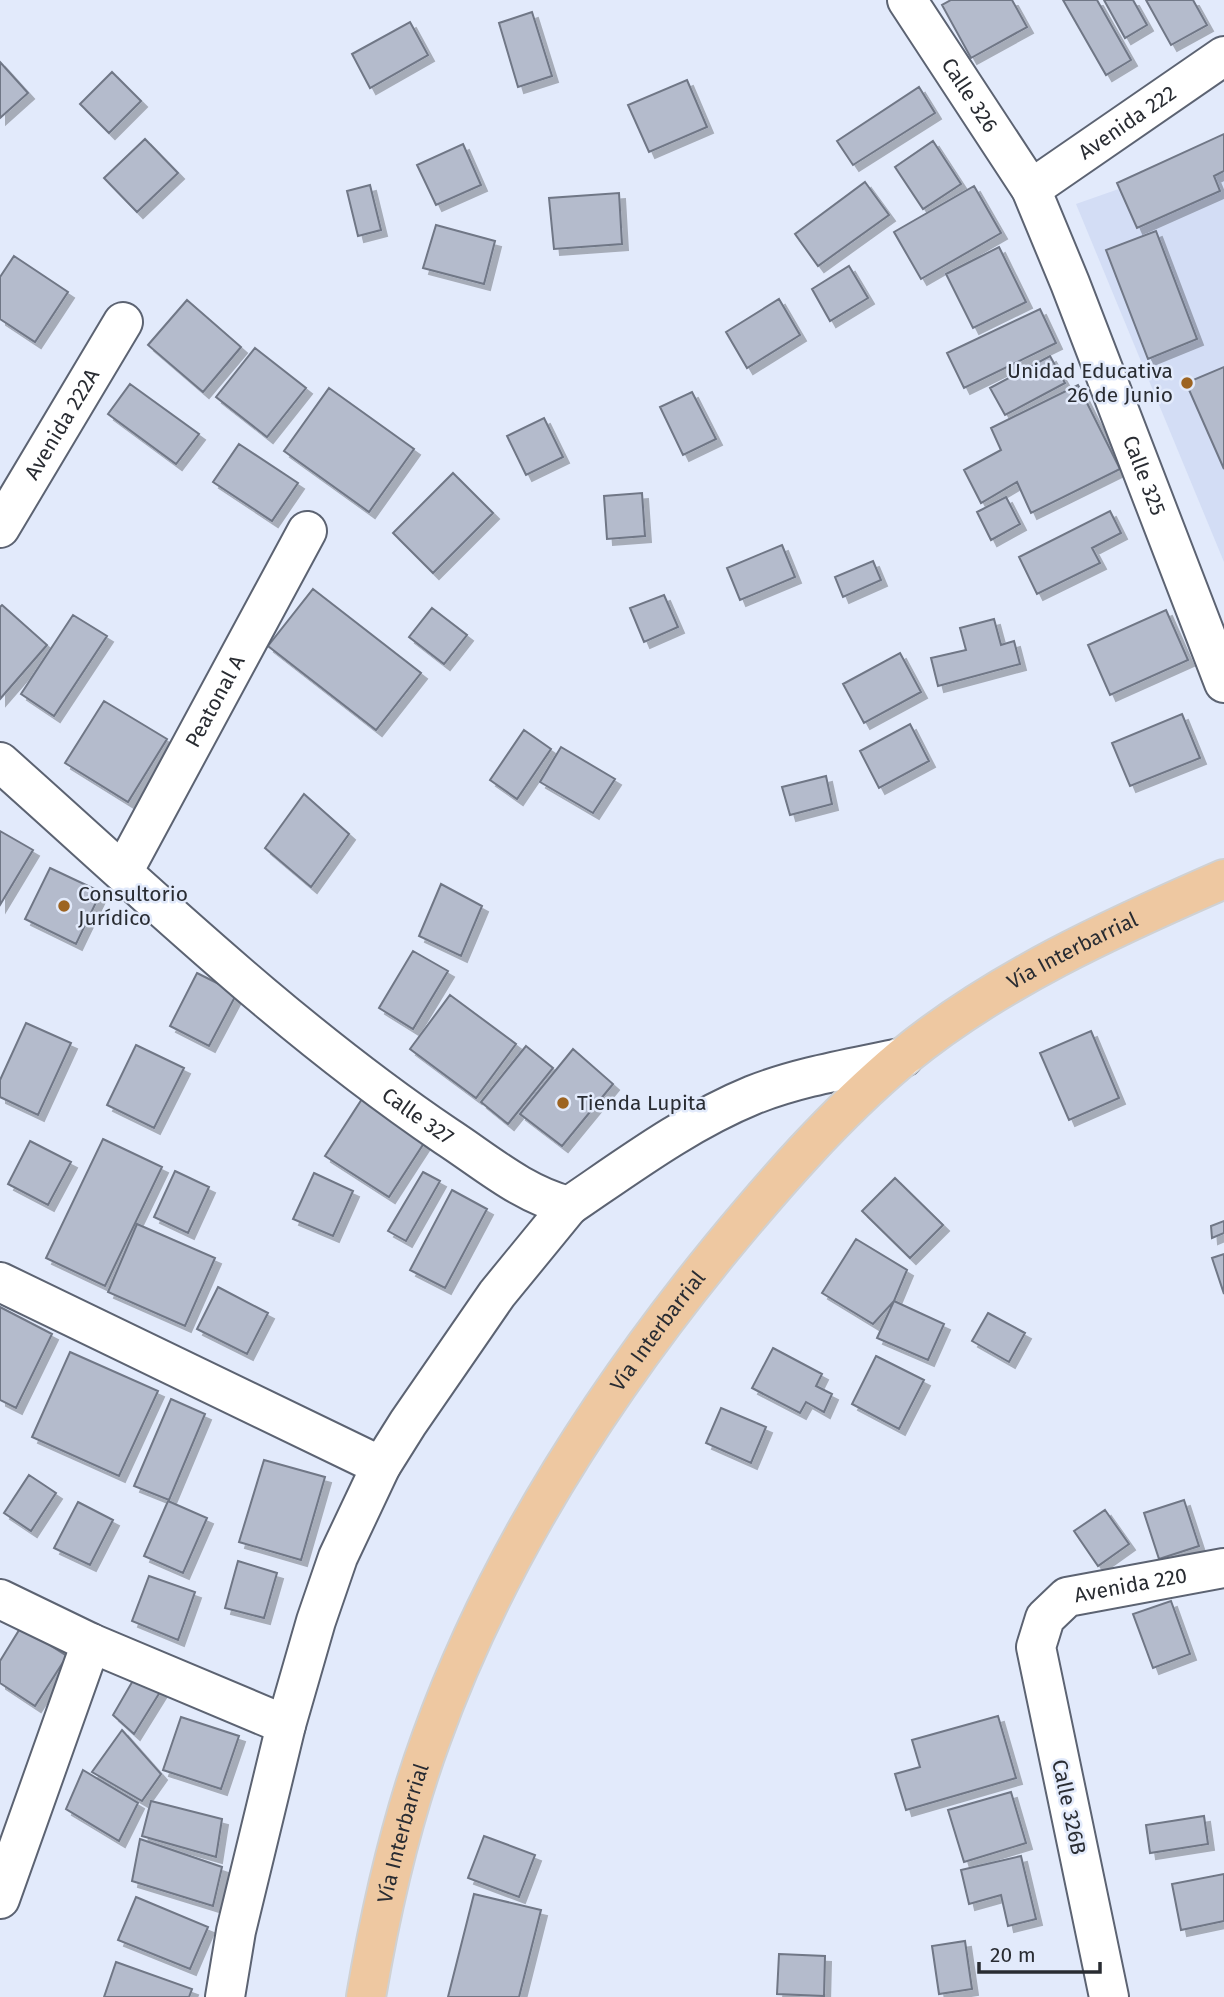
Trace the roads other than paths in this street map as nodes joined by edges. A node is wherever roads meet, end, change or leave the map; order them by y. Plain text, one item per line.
1 (907, 0) edge
2 (1224, 56) edge
3 (1031, 190) junction
4 (123, 321) dead end
5 (0, 528) edge
6 (307, 531) dead end
7 (1224, 683) edge
8 (0, 762) edge
9 (123, 872) junction
10 (1224, 878) edge
11 (904, 1057) junction
12 (569, 1206) junction
13 (0, 1282) edge
14 (382, 1465) junction
15 (1224, 1568) edge
16 (0, 1599) edge
17 (1045, 1618) joint
18 (91, 1643) junction
19 (286, 1725) junction
20 (0, 1894) edge
21 (225, 1997) edge
22 (366, 1997) edge
23 (1109, 1997) edge

1 - 3 street, Calle 326
2 - 3 street, Avenida 222
3 - 7 street, Calle 325
4 - 5 street, Avenida 222A
6 - 9 street, Peatonal A
8 - 9 street, Calle 327
9 - 12 street, Calle 327
10 - 11 main road, Vía Interbarrial
11 - 12 street
11 - 22 main road, Vía Interbarrial
12 - 14 street
13 - 14 street
14 - 19 street
15 - 17 street, Avenida 220
16 - 18 street
17 - 23 street, Calle 326B
18 - 19 street
18 - 20 street
19 - 21 street

